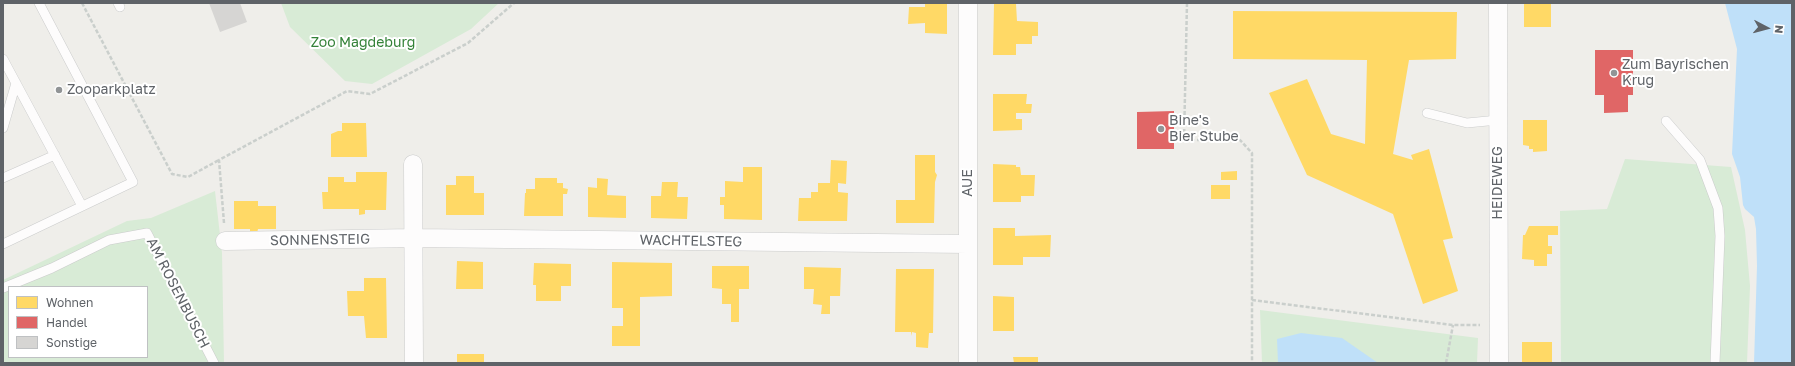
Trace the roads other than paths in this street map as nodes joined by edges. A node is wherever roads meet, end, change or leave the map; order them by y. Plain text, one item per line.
1 (39, 3) edge
2 (968, 3) edge
3 (1498, 3) edge
4 (3, 59) edge
5 (16, 83) junction
6 (1427, 113) dead end
7 (1498, 120) junction
8 (1666, 121) dead end
9 (3, 128) edge
10 (55, 155) junction
11 (413, 164) dead end
12 (3, 178) edge
13 (82, 206) junction
14 (414, 238) junction
15 (225, 241) road end
16 (3, 244) edge
17 (968, 244) junction
18 (3, 288) edge
19 (214, 363) edge
20 (414, 363) edge
21 (968, 363) edge
22 (1499, 363) edge
23 (1715, 363) edge

1 - 13 lane
2 - 17 street, AUE
3 - 7 street, HEIDEWEG
4 - 5 lane
5 - 9 lane
5 - 10 lane
6 - 7 lane
7 - 22 street, HEIDEWEG
8 - 23 lane
10 - 12 lane
10 - 13 lane
11 - 14 street
13 - 16 lane
14 - 15 street, SONNENSTEIG
14 - 17 street, WACHTELSTEG
14 - 20 street
17 - 21 street, AUE
18 - 19 lane, AM ROSENBUSCH

